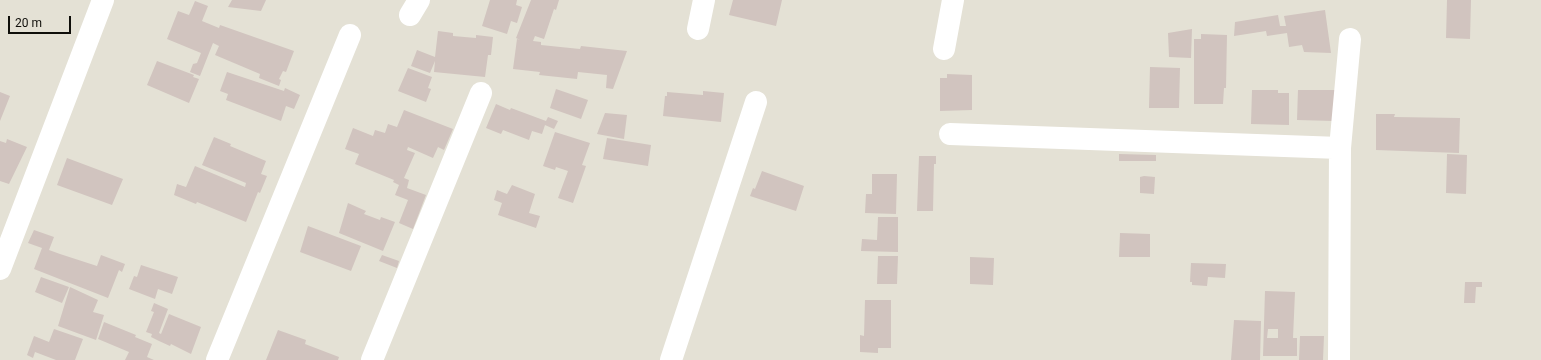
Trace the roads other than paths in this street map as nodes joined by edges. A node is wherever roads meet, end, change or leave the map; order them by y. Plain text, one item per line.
1 (103, 0) edge
2 (704, 0) edge
3 (953, 0) edge
4 (698, 29) dead end
5 (350, 35) dead end
6 (1350, 39) dead end
7 (944, 49) dead end
8 (481, 93) dead end
9 (756, 102) dead end
10 (950, 134) dead end
11 (1340, 148) junction
12 (0, 269) edge
13 (217, 360) edge
14 (372, 360) edge
15 (671, 360) edge
16 (1339, 360) edge

1 - 12 street
2 - 4 street
3 - 7 street
5 - 13 street
6 - 11 street
8 - 14 street
9 - 15 street
10 - 11 street
11 - 16 street

